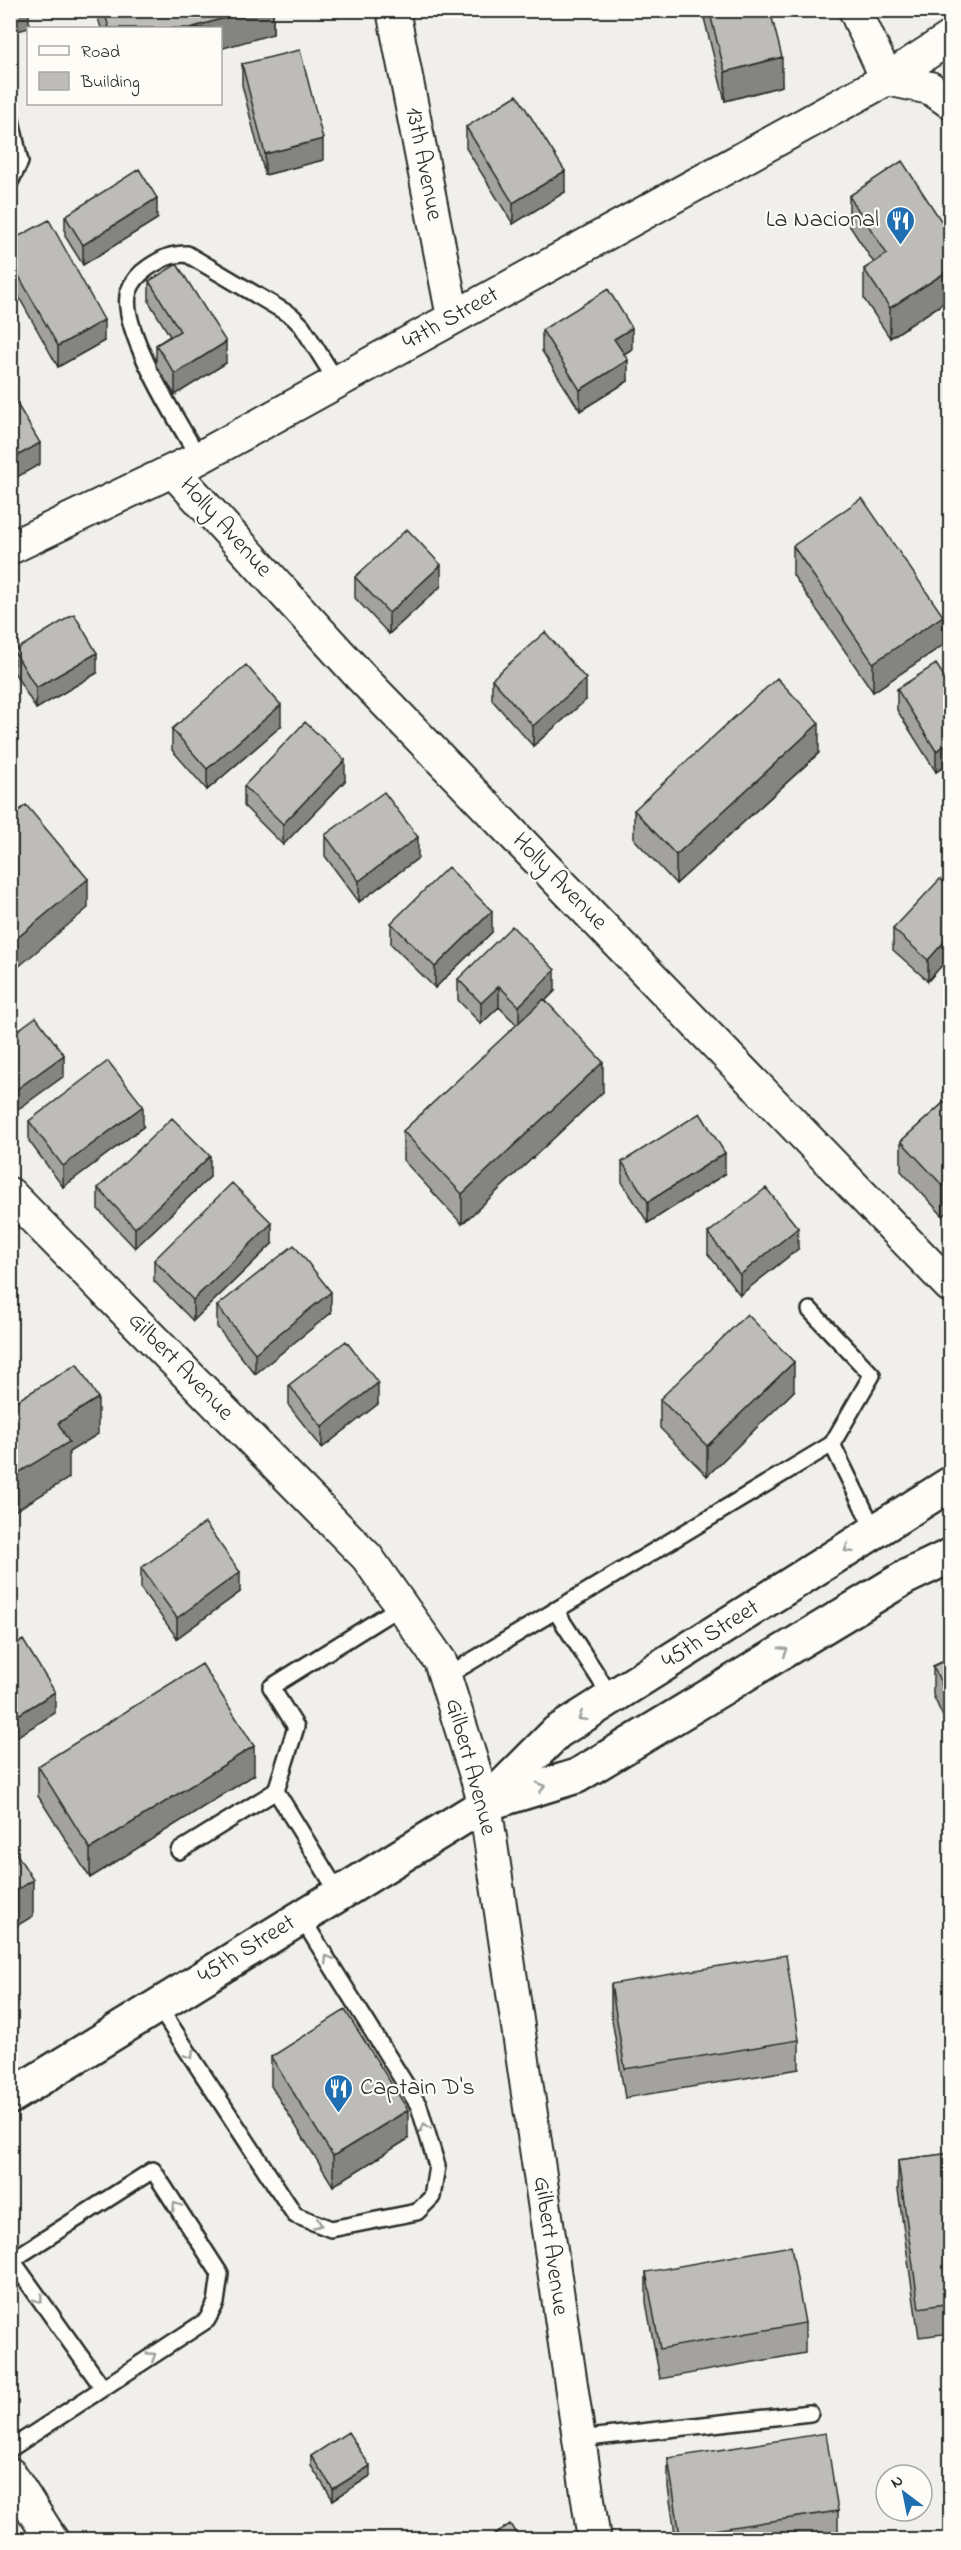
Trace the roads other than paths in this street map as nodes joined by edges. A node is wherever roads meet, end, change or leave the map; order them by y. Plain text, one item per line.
1 (393, 10) edge
2 (855, 10) edge
3 (951, 38) edge
4 (887, 79) junction
5 (951, 102) edge
6 (10, 115) edge
7 (10, 182) edge
8 (453, 317) junction
9 (337, 382) junction
10 (186, 465) junction
11 (10, 548) edge
12 (10, 1194) edge
13 (951, 1286) edge
14 (810, 1310) dead end
15 (832, 1444) junction
16 (951, 1484) edge
17 (875, 1532) junction
18 (951, 1556) edge
19 (951, 1570) edge
20 (906, 1577) junction
21 (401, 1606) junction
22 (555, 1610) junction
23 (445, 1677) junction
24 (612, 1698) junction
25 (276, 1791) junction
26 (484, 1804) junction
27 (179, 1851) dead end
28 (339, 1894) junction
29 (301, 1917) junction
30 (158, 2006) junction
31 (10, 2097) edge
32 (103, 2388) junction
33 (810, 2413) dead end
34 (579, 2439) junction
35 (10, 2448) edge
36 (10, 2474) edge
37 (52, 2540) edge
38 (594, 2540) edge

1 - 8 street, 13th Avenue
2 - 4 street
3 - 4 street, 47th Street
4 - 5 street
4 - 8 street, 47th Street
6 - 7 lane
8 - 9 street, 47th Street
9 - 10 street, 47th Street
9 - 10 lane
10 - 11 street, 47th Street
10 - 13 street, Holly Avenue
12 - 21 street, Gilbert Avenue
14 - 15 lane
15 - 17 lane
15 - 22 lane
16 - 17 main road, 45th Street
17 -> 24 main road, 45th Street
18 - 20 main road, 45th Street
19 - 20 main road
26 -> 20 main road, 45th Street
21 - 23 street, Gilbert Avenue
21 - 25 lane
22 - 23 lane
22 - 24 lane
23 - 26 street, Gilbert Avenue
24 -> 26 main road, 45th Street
25 - 27 lane
25 - 28 lane
26 - 28 main road, 45th Street
26 - 34 street, Gilbert Avenue
28 - 29 main road, 45th Street
29 - 30 main road, 45th Street
30 -> 29 lane
30 - 31 main road, 45th Street
32 -> 32 lane
32 - 35 lane
33 - 34 lane
34 - 38 street, Gilbert Avenue
36 - 37 street

